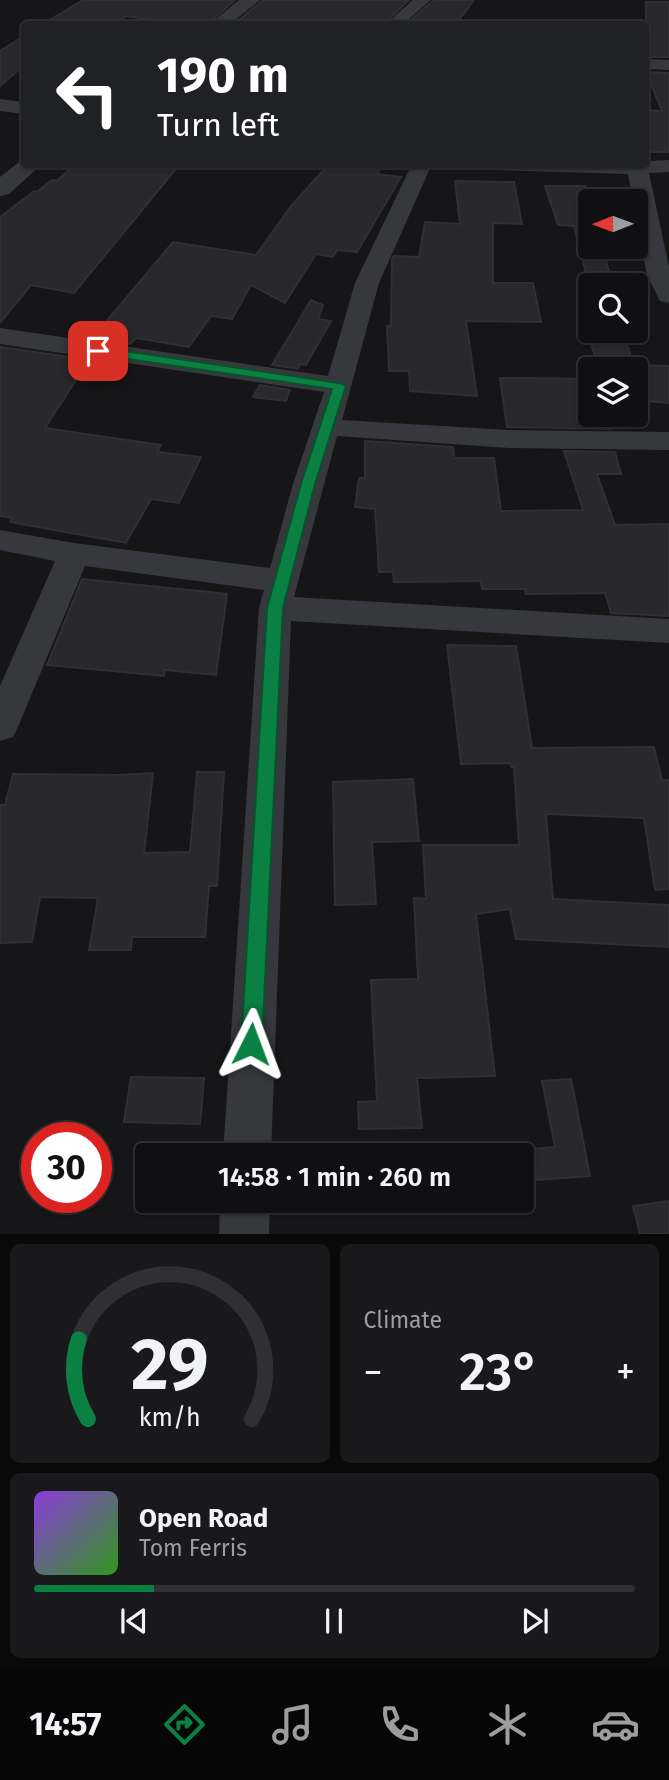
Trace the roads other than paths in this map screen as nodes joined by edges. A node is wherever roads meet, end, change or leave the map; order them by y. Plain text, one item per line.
1 (251, 0) edge
2 (423, 0) edge
3 (223, 21) edge
4 (398, 21) edge
5 (649, 64) edge
6 (669, 65) edge
7 (0, 105) edge
8 (21, 108) edge
9 (669, 166) edge
10 (649, 167) edge
11 (26, 168) edge
12 (420, 168) edge
13 (637, 168) edge
14 (0, 189) edge
15 (669, 296) edge
16 (0, 336) edge
17 (339, 386) junction
18 (326, 427) junction
19 (669, 441) edge
20 (0, 540) edge
21 (75, 554) junction
22 (277, 595) junction
23 (669, 631) edge
24 (0, 727) edge
25 (248, 1143) edge
26 (245, 1213) edge
27 (244, 1234) edge

1 - 3 street
2 - 4 street
5 - 6 street
7 - 8 street
9 - 10 street
11 - 14 street
12 - 17 street
13 - 15 street
16 - 17 street
17 - 18 street
18 - 19 street
18 - 22 street
20 - 21 street
21 - 22 street
21 - 24 street
22 - 23 street
22 - 25 street
26 - 27 street

